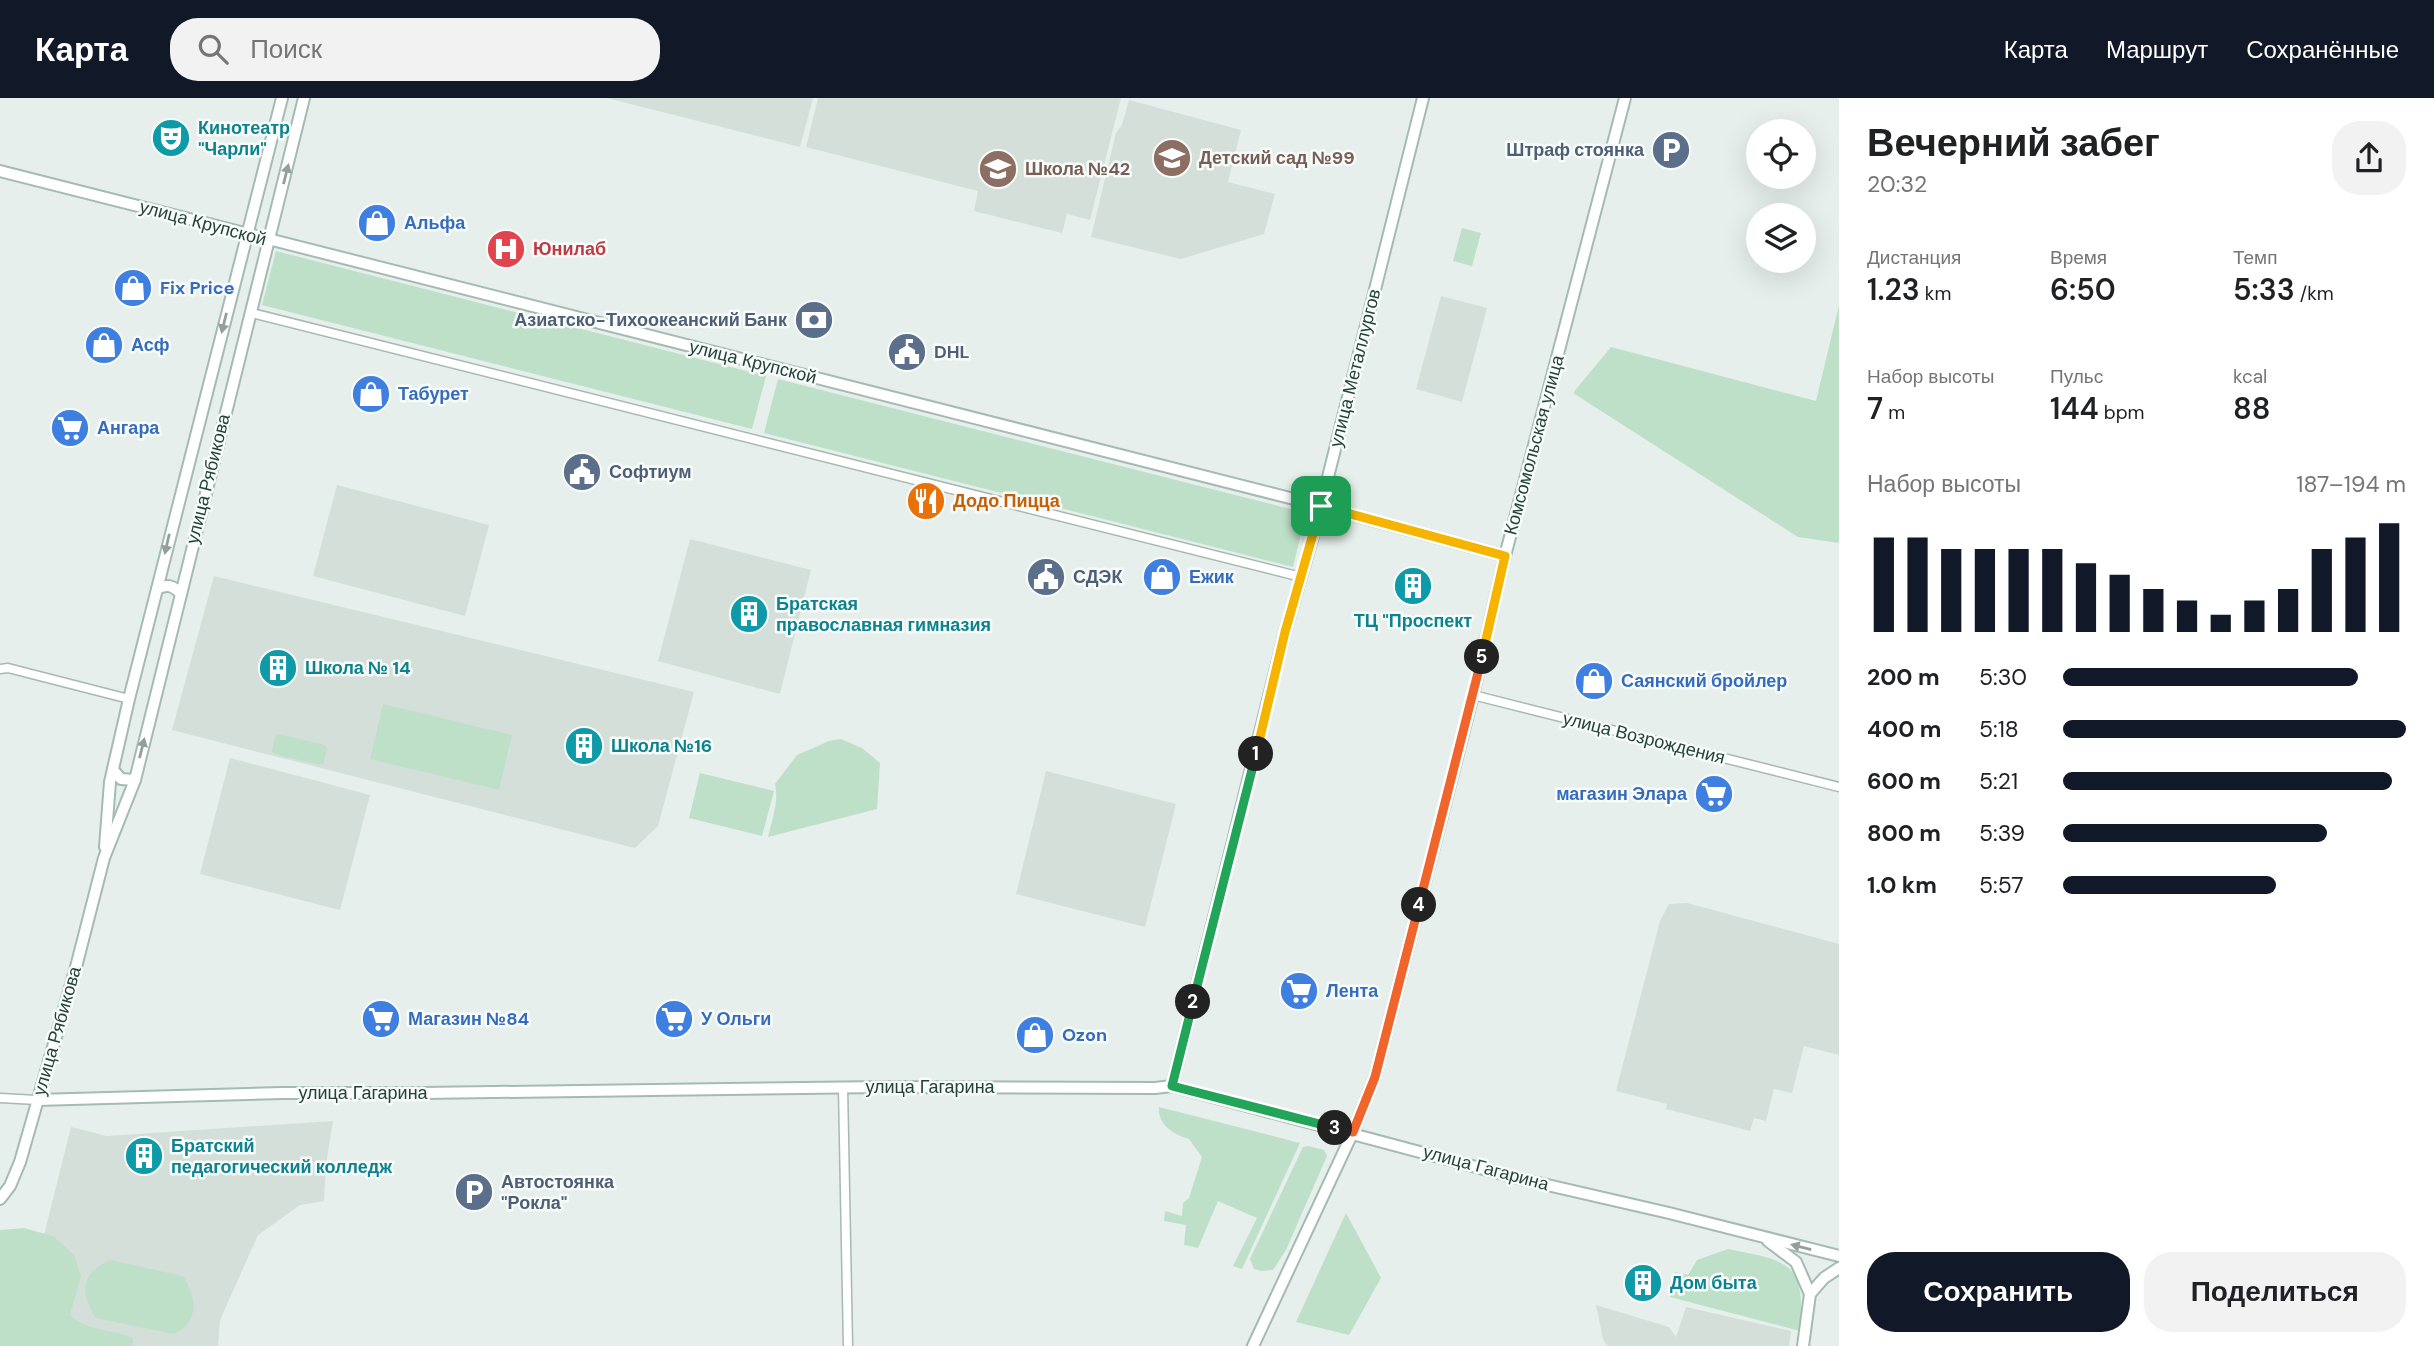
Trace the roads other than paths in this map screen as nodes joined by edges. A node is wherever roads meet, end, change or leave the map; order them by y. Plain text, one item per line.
1 (282, 98) edge
2 (304, 98) edge
3 (1423, 98) edge
4 (1625, 98) edge
5 (0, 171) edge
6 (247, 233) junction
7 (268, 240) junction
8 (252, 313) junction
9 (1321, 506) junction
10 (1505, 556) junction
11 (1301, 577) junction
12 (157, 589) junction
13 (181, 594) junction
14 (0, 669) edge
15 (1473, 695) junction
16 (129, 699) junction
17 (113, 770) junction
18 (135, 780) junction
19 (1839, 787) edge
20 (104, 858) junction
21 (1172, 1086) junction
22 (843, 1087) junction
23 (0, 1098) edge
24 (37, 1100) junction
25 (1353, 1132) junction
26 (0, 1199) edge
27 (1763, 1238) junction
28 (1839, 1256) edge
29 (1839, 1268) edge
30 (1810, 1294) junction
31 (848, 1346) edge
32 (1253, 1346) edge
33 (1803, 1346) edge

1 - 6 street, улица Рябикова
7 -> 2 street, улица Рябикова
3 - 9 street, улица Металлургов
4 - 10 street, Комсомольская улица
5 - 6 street, улица Крупской
6 - 7 street, улица Крупской
6 -> 12 street, улица Рябикова
7 - 8 street, улица Рябикова
7 - 9 street, улица Крупской
8 - 11 street
8 - 13 street, улица Рябикова
9 - 10 street, улица Крупской
9 - 11 street, улица Металлургов
10 - 15 street, Комсомольская улица
11 - 21 street, улица Металлургов
12 - 13 street
12 - 16 street, улица Рябикова
18 -> 13 street, улица Рябикова
14 - 16 street
15 - 19 street, улица Возрождения
15 - 25 street, Комсомольская улица
16 - 17 street, улица Рябикова
17 - 18 street
17 - 20 street, улица Рябикова
18 - 20 street, улица Рябикова
20 - 24 street, улица Рябикова
21 - 22 street, улица Гагарина
21 - 25 street, улица Гагарина
22 - 24 street, улица Гагарина
22 - 31 street
23 - 24 street, улица Гагарина
24 - 26 street, улица Рябикова
25 - 27 street, улица Гагарина
25 - 32 street, Комсомольская улица
28 -> 27 street, улица Гагарина
27 - 30 street
29 - 30 street
30 - 33 street

